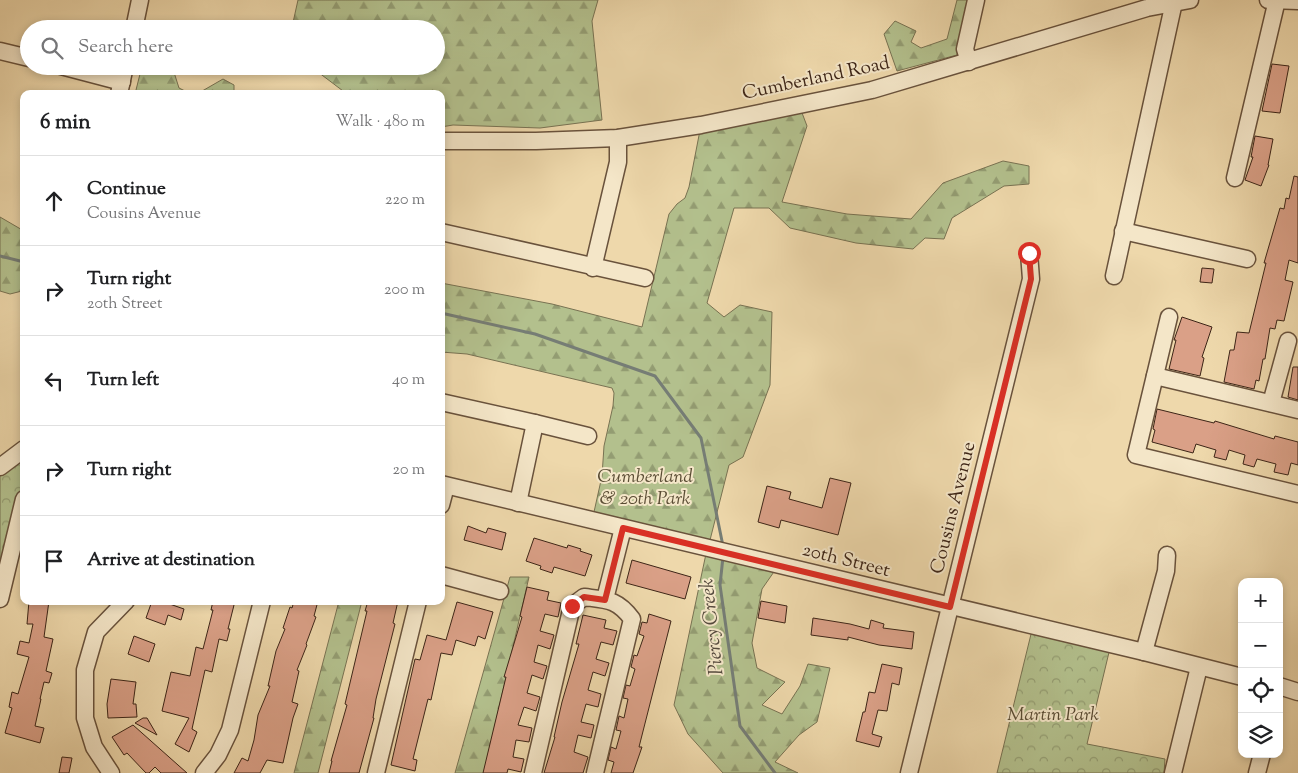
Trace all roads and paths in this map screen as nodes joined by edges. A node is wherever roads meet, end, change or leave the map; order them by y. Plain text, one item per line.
1 (140, 0) edge
2 (976, 0) edge
3 (1190, 0) edge
4 (1268, 0) edge
5 (1277, 0) edge
6 (1298, 1) edge
7 (1174, 2) junction
8 (136, 20) edge
9 (0, 51) edge
10 (20, 56) edge
11 (969, 62) junction
12 (98, 75) edge
13 (122, 81) edge
14 (618, 138) junction
15 (445, 141) edge
16 (1235, 178) dead end
17 (1123, 231) junction
18 (445, 233) edge
19 (1029, 253) dead end
20 (1248, 259) dead end
21 (593, 268) junction
22 (1114, 276) dead end
23 (645, 278) dead end
24 (1169, 317) dead end
25 (1288, 340) dead end
26 (1155, 376) junction
27 (445, 403) edge
28 (1271, 404) junction
29 (1298, 410) edge
30 (535, 423) junction
31 (588, 436) dead end
32 (20, 451) edge
33 (0, 467) edge
34 (445, 485) edge
35 (1298, 494) edge
36 (518, 503) junction
37 (20, 516) edge
38 (623, 528) junction
39 (1167, 555) dead end
40 (445, 577) edge
41 (500, 591) dead end
42 (0, 599) edge
43 (605, 600) junction
44 (122, 605) edge
45 (261, 605) edge
46 (417, 605) edge
47 (950, 607) junction
48 (1144, 652) junction
49 (1198, 667) junction
50 (1238, 676) edge
51 (1283, 687) edge
52 (1298, 692) edge
53 (1261, 758) edge
54 (111, 773) edge
55 (204, 773) edge
56 (376, 773) edge
57 (533, 773) edge
58 (595, 773) edge
59 (909, 773) edge
60 (1173, 773) edge
61 (1258, 773) edge

1 - 8 street
2 - 11 street
3 - 7 street, Cumberland Road
4 - 5 street
5 - 6 street
5 - 16 street
7 - 11 street, Cumberland Road
7 - 17 street
9 - 10 street
11 - 14 street, Cumberland Road
12 - 13 street
14 - 15 street, Cumberland Road
14 - 21 street
17 - 20 street
17 - 22 street
18 - 21 street
19 - 47 street, Cousins Avenue
21 - 23 street
24 - 26 street
25 - 28 street
26 - 28 street
26 - 35 street
27 - 30 street
28 - 29 street
30 - 31 street
30 - 36 street
32 - 33 street
34 - 36 street, 20th Street
36 - 38 street, 20th Street
37 - 42 street
38 - 43 street
38 - 47 street, 20th Street
39 - 48 street
40 - 41 street
43 - 57 street
43 - 58 street
44 - 54 street
45 - 55 street
46 - 56 street
47 - 48 street, 20th Street
47 - 59 street, Cousins Avenue
48 - 49 street, 20th Street
49 - 50 street, 20th Street
49 - 60 street
51 - 52 street
53 - 61 street

